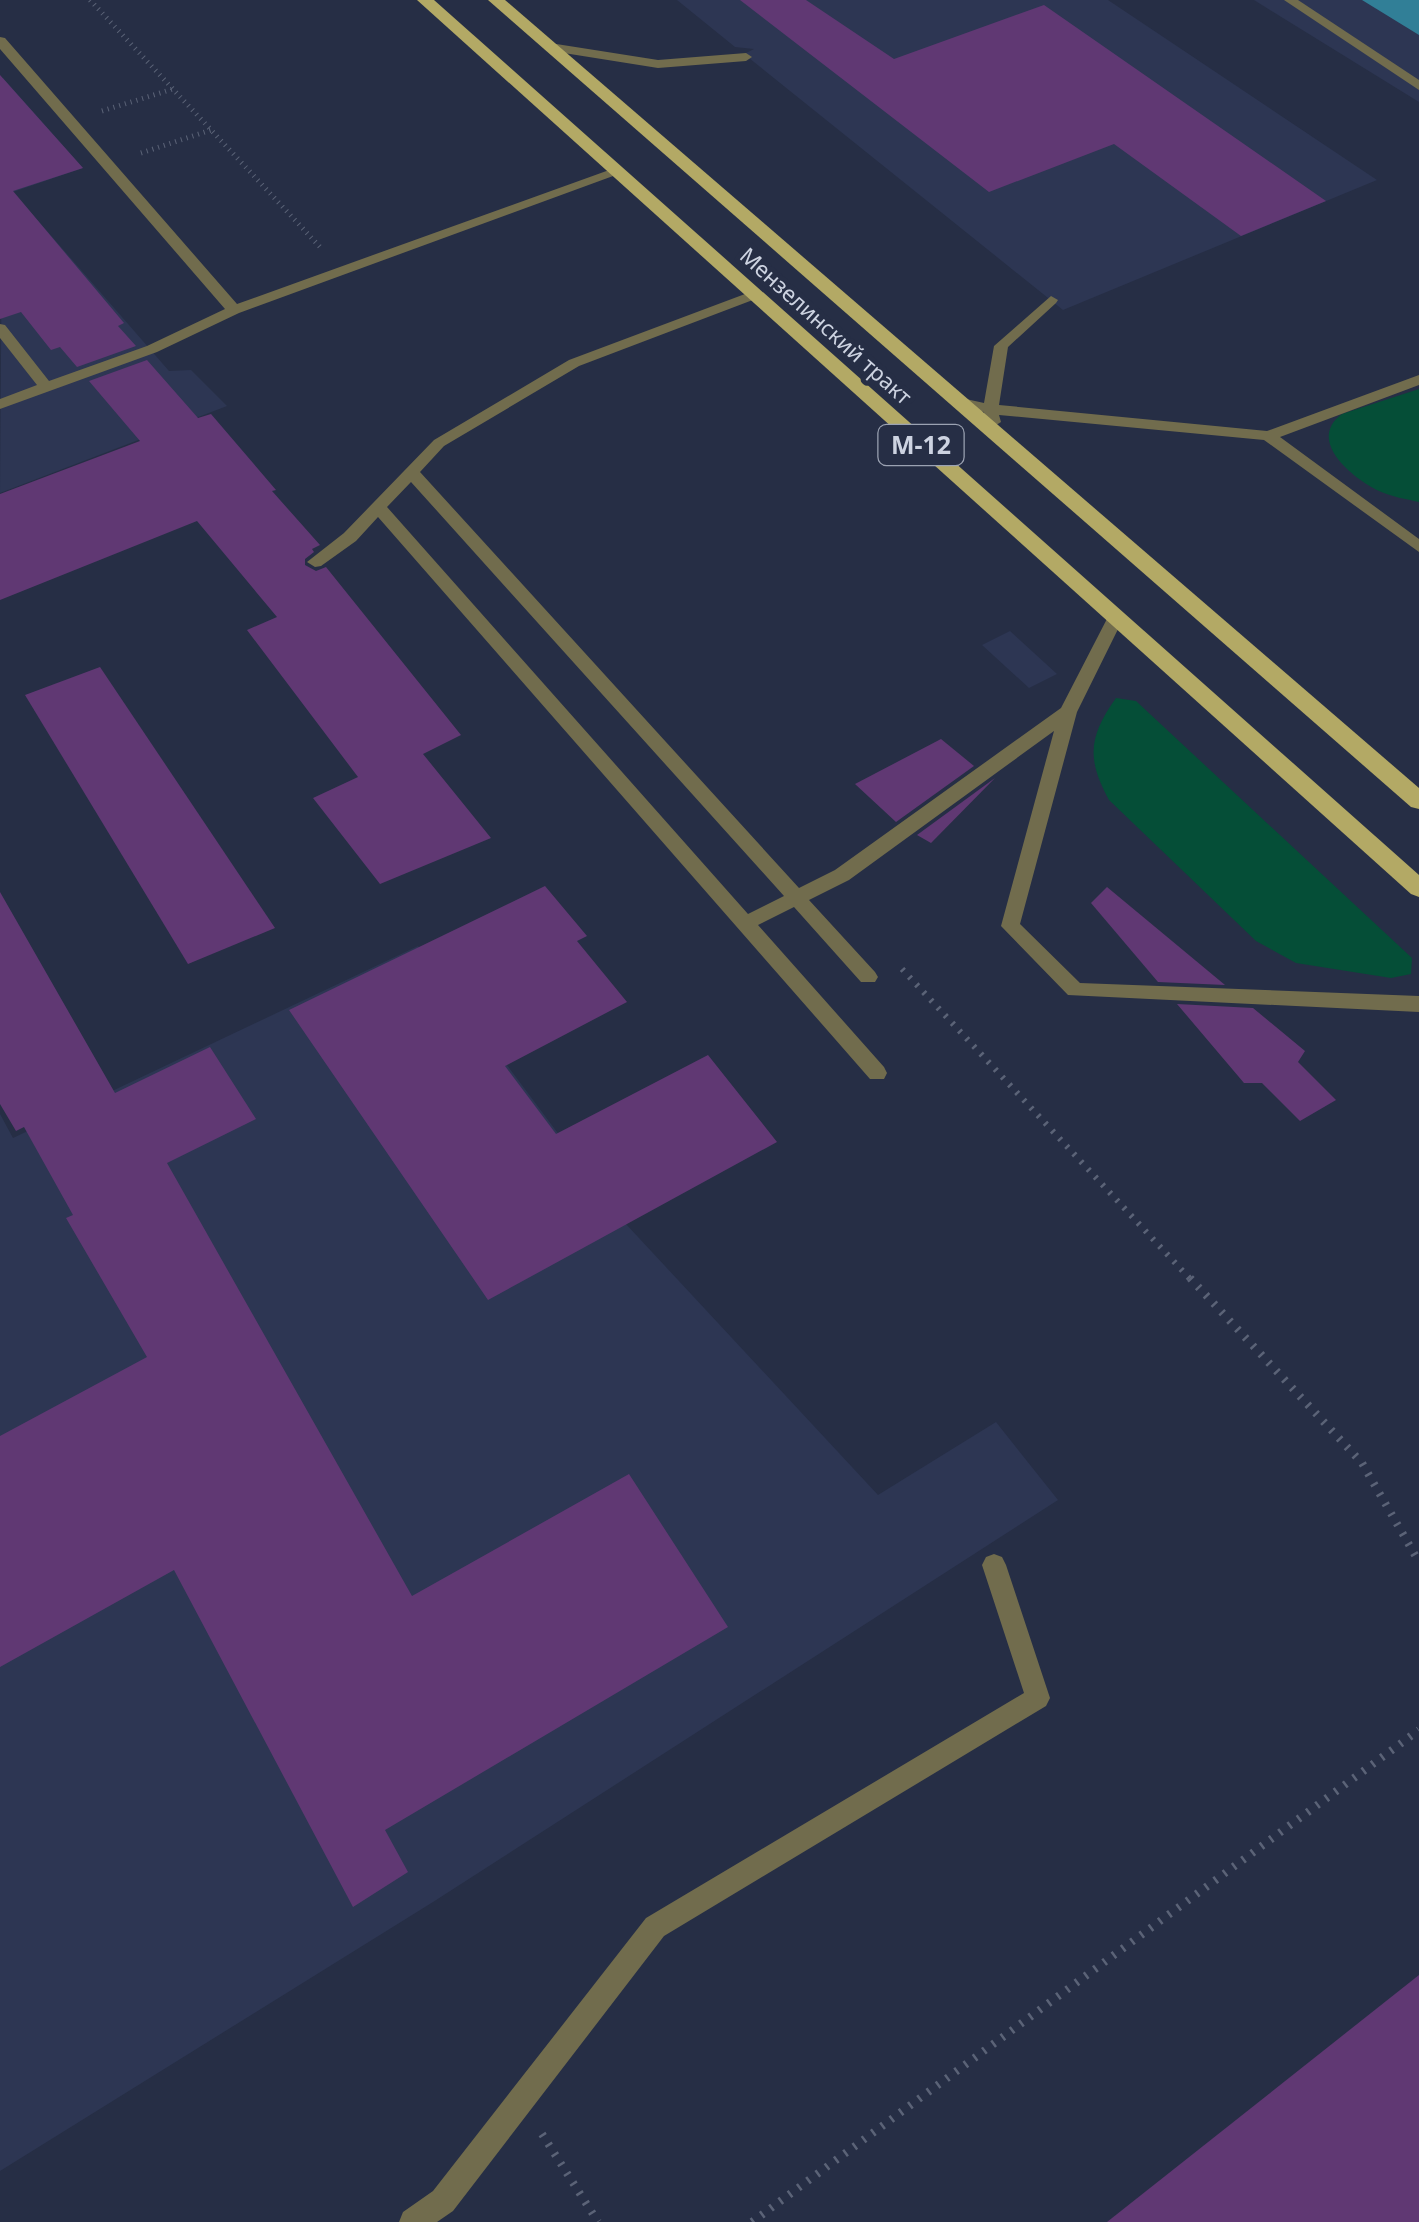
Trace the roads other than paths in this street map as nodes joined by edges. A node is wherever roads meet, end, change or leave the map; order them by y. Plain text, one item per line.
1 (424, 0) edge
2 (496, 0) edge
3 (1290, 0) edge
4 (0, 41) edge
5 (550, 48) junction
6 (746, 57) dead end
7 (1419, 86) edge
8 (618, 172) junction
9 (753, 295) junction
10 (1051, 300) dead end
11 (234, 310) junction
12 (0, 328) edge
13 (8, 349) edge
14 (1419, 380) edge
15 (46, 387) junction
16 (957, 402) junction
17 (0, 404) edge
18 (991, 409) junction
19 (995, 434) junction
20 (1268, 436) junction
21 (412, 472) junction
22 (378, 506) junction
23 (1419, 547) edge
24 (315, 562) dead end
25 (1116, 617) junction
26 (1068, 712) junction
27 (1419, 801) edge
28 (1419, 888) edge
29 (796, 898) junction
30 (746, 924) junction
31 (868, 978) dead end
32 (1419, 1004) edge
33 (876, 1073) dead end
34 (994, 1564) dead end
35 (413, 2222) edge

1 - 8 main road, Мензелинский тракт / М-12
2 - 5 main road, Мензелинский тракт / М-12
3 - 7 lane
4 - 11 lane
5 - 6 lane
5 - 16 main road, Мензелинский тракт / М-12
8 - 9 main road, Мензелинский тракт / М-12
8 - 11 lane
9 - 21 lane
9 - 25 main road, Мензелинский тракт / М-12
10 - 18 lane
11 - 15 lane
12 - 13 lane
13 - 15 lane
14 - 20 lane
15 - 17 lane
16 - 18 lane
16 - 19 main road, Мензелинский тракт / М-12
18 - 19 lane
18 - 20 lane
19 - 27 main road, Мензелинский тракт / М-12
20 - 23 lane
21 - 22 lane
21 - 29 lane
22 - 24 lane
22 - 30 lane
25 - 26 lane
25 - 28 main road, Мензелинский тракт / М-12
26 - 29 lane
26 - 32 lane
29 - 30 lane
29 - 31 lane
30 - 33 lane
34 - 35 lane

